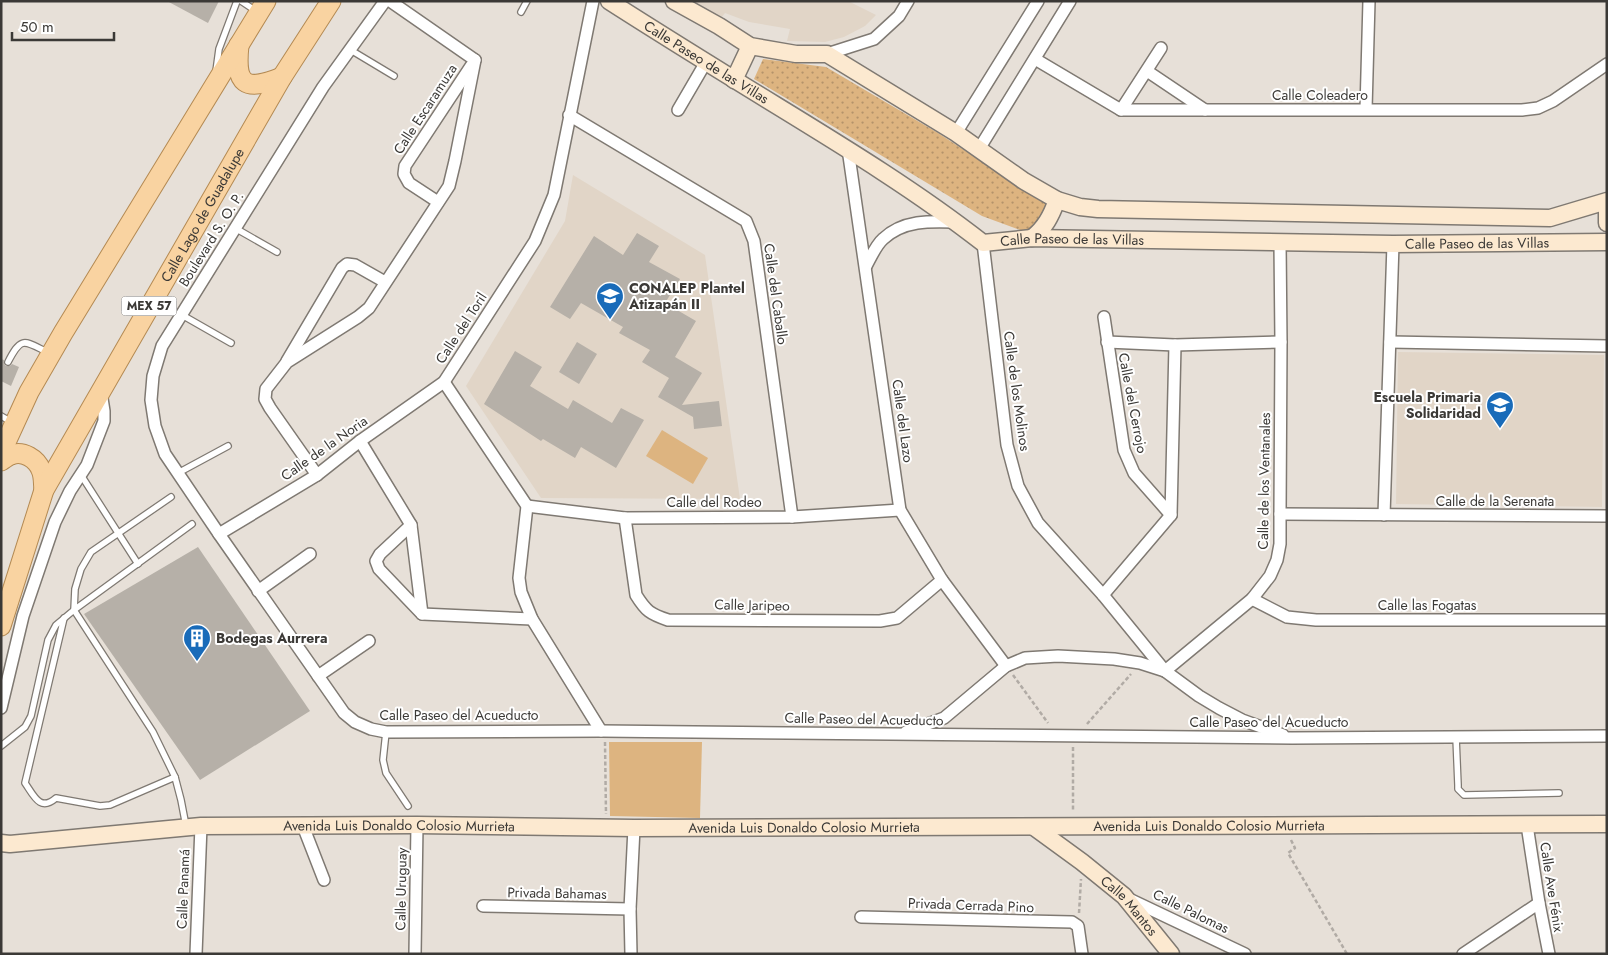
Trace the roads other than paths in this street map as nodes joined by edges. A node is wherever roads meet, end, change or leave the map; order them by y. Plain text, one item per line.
1 (237, 1) edge
2 (242, 1) edge
3 (331, 1) edge
4 (385, 1) edge
5 (390, 1) edge
6 (527, 1) edge
7 (593, 1) edge
8 (609, 1) edge
9 (674, 1) edge
10 (908, 1) edge
11 (1038, 1) edge
12 (1070, 1) edge
13 (1369, 1) edge
14 (262, 7) edge
15 (521, 12) dead end
16 (239, 44) junction
17 (750, 46) junction
18 (1161, 48) dead end
19 (349, 49) junction
20 (827, 54) junction
21 (1034, 59) junction
22 (475, 60) junction
23 (706, 62) junction
24 (1607, 64) edge
25 (1147, 71) junction
26 (394, 76) dead end
27 (282, 77) junction
28 (734, 80) junction
29 (214, 85) junction
30 (678, 110) dead end
31 (1122, 110) junction
32 (1206, 110) junction
33 (1366, 110) junction
34 (569, 115) junction
35 (956, 133) junction
36 (848, 149) junction
37 (978, 149) junction
38 (1057, 200) junction
39 (1607, 201) edge
40 (438, 202) junction
41 (1607, 208) edge
42 (957, 222) junction
43 (1607, 223) edge
44 (235, 228) junction
45 (1032, 238) junction
46 (983, 242) junction
47 (1607, 242) edge
48 (1280, 243) junction
49 (1393, 244) junction
50 (277, 252) dead end
51 (866, 266) junction
52 (385, 282) junction
53 (182, 315) junction
54 (1104, 316) dead end
55 (1107, 342) junction
56 (1281, 342) junction
57 (1390, 342) junction
58 (231, 343) dead end
59 (1176, 345) junction
60 (1607, 346) edge
61 (51, 354) junction
62 (8, 362) dead end
63 (287, 362) junction
64 (444, 382) junction
65 (101, 390) junction
66 (8, 420) edge
67 (360, 441) junction
68 (228, 446) dead end
69 (1, 453) edge
70 (1, 462) edge
71 (178, 473) junction
72 (80, 474) junction
73 (317, 475) junction
74 (44, 490) junction
75 (171, 497) dead end
76 (527, 506) junction
77 (900, 510) junction
78 (1280, 514) junction
79 (1171, 515) junction
80 (1384, 515) junction
81 (1607, 516) edge
82 (792, 517) junction
83 (625, 518) junction
84 (192, 524) dead end
85 (411, 525) junction
86 (118, 534) junction
87 (219, 534) junction
88 (310, 554) dead end
89 (138, 564) junction
90 (942, 580) junction
91 (258, 591) junction
92 (1103, 595) junction
93 (1252, 599) junction
94 (74, 610) junction
95 (422, 614) junction
96 (64, 618) junction
97 (532, 619) junction
98 (1607, 620) edge
99 (1, 626) edge
100 (369, 641) dead end
101 (1006, 666) junction
102 (1165, 671) junction
103 (318, 676) junction
104 (1, 708) edge
105 (1254, 724) junction
106 (601, 731) junction
107 (386, 732) junction
108 (898, 734) junction
109 (1607, 736) edge
110 (1250, 737) junction
111 (1456, 737) junction
112 (1292, 738) junction
113 (1, 746) edge
114 (175, 777) junction
115 (1560, 793) dead end
116 (408, 806) dead end
117 (1607, 824) edge
118 (417, 825) junction
119 (1527, 825) junction
120 (303, 826) junction
121 (194, 827) junction
122 (1034, 827) junction
123 (634, 828) junction
124 (1, 843) edge
125 (324, 880) dead end
126 (1124, 896) junction
127 (1539, 903) junction
128 (482, 906) dead end
129 (630, 909) junction
130 (861, 916) dead end
131 (196, 954) edge
132 (415, 954) edge
133 (631, 954) edge
134 (1082, 954) edge
135 (1171, 954) edge
136 (1244, 954) edge
137 (1463, 954) edge
138 (1548, 954) edge

1 - 29 lane
2 - 14 lane
3 - 27 main road, Calle Lago de Guadalupe / MEX 57
4 - 19 street, Boulevard S. O. P.
5 - 22 street, Calle Escaramuza
6 - 15 lane
7 - 34 street, Calle del Toril
8 - 23 street, Calle Paseo de las Villas
9 - 17 street
10 - 20 street
11 - 35 street
12 - 21 street
13 - 33 street
14 - 16 main road
16 - 27 main road
16 - 29 main road
17 - 20 street
17 - 28 street
18 - 25 street
19 - 26 lane
19 - 44 street, Boulevard S. O. P.
20 - 35 street, Calle Paseo de las Villas
21 - 31 street
21 - 37 street
22 - 40 street
22 - 40 street, Calle Escaramuza
23 - 28 street, Calle Paseo de las Villas
23 - 30 street
24 - 33 street, Calle Coleadero
25 - 31 street
25 - 32 street
27 - 65 main road, Calle Lago de Guadalupe / MEX 57
28 - 36 street, Calle Paseo de las Villas
29 - 61 main road
31 - 32 street, Calle Coleadero
32 - 33 street, Calle Coleadero
34 - 64 street, Calle del Toril
34 - 82 street, Calle del Caballo
35 - 37 street, Calle Paseo de las Villas
36 - 42 street, Calle Paseo de las Villas
36 - 51 street, Calle del Lazo
37 - 38 street, Calle Paseo de las Villas
38 - 39 street, Calle Paseo de las Villas
38 - 45 street
40 - 52 street
41 - 43 street
42 - 46 street, Calle Paseo de las Villas
42 - 51 street
44 - 50 lane
44 - 53 street, Boulevard S. O. P.
45 - 46 street, Calle Paseo de las Villas
45 - 48 street, Calle Paseo de las Villas
46 - 92 street, Calle de los Molinos
47 - 49 street, Calle Paseo de las Villas
48 - 49 street, Calle Paseo de las Villas
48 - 56 street, Calle de los Ventanales
49 - 57 street
51 - 77 street, Calle del Lazo
52 - 63 street
52 - 63 street
53 - 58 lane
53 - 71 street, Boulevard S. O. P.
54 - 55 street, Calle del Cerrojo
55 - 59 street, Calle del Cerrojo
55 - 79 street, Calle del Cerrojo
56 - 59 street, Calle del Cerrojo
56 - 78 street, Calle de los Ventanales
57 - 60 street
57 - 80 street
59 - 79 street
61 - 62 lane
61 - 66 main road
63 - 73 street
64 - 67 street, Calle de la Noria
64 - 76 street, Calle del Toril
65 - 72 street
65 - 74 main road, Calle Lago de Guadalupe / MEX 57
66 - 69 main road
67 - 73 street, Calle de la Noria
67 - 85 street
68 - 71 lane
70 - 74 main road
71 - 87 street, Boulevard S. O. P.
72 - 86 lane
72 - 104 street
73 - 87 street, Calle de la Noria
74 - 99 main road, Calle Lago de Guadalupe / MEX 57
75 - 86 lane
76 - 83 street, Calle del Rodeo
76 - 97 street
77 - 82 street, Calle del Rodeo
77 - 90 street, Calle del Lazo
78 - 80 street, Calle de la Serenata
78 - 93 street, Calle de los Ventanales
79 - 92 street
80 - 81 street, Calle de la Serenata
82 - 83 street, Calle del Rodeo
83 - 90 street, Calle Jaripeo
84 - 89 lane
85 - 95 street
85 - 95 street
86 - 89 lane
86 - 94 lane
87 - 91 street, Calle Paseo del Acueducto
88 - 91 street
89 - 94 lane
90 - 101 street, Calle del Lazo
91 - 103 street, Calle Paseo del Acueducto
92 - 102 street, Calle de los Molinos
93 - 98 street, Calle las Fogatas
93 - 102 street, Calle de los Ventanales
94 - 96 lane
94 - 114 lane
95 - 97 street
96 - 113 lane
96 - 114 lane
97 - 106 street
100 - 103 street
101 - 102 street, Calle de los Molinos
101 - 108 street, Calle de los Molinos
102 - 105 street, Calle de los Molinos
103 - 107 street, Calle Paseo del Acueducto
105 - 110 street
105 - 112 street, Calle de los Molinos
106 - 107 street, Calle Paseo del Acueducto
106 - 108 street, Calle Paseo del Acueducto
107 - 116 lane
108 - 110 street, Calle Paseo del Acueducto
109 - 111 street, Calle Paseo del Acueducto
110 - 112 street, Calle Paseo del Acueducto
111 - 112 street, Calle Paseo del Acueducto
111 - 115 lane
114 - 121 lane
117 - 119 street, Avenida Luis Donaldo Colosio Murrieta
118 - 120 street, Avenida Luis Donaldo Colosio Murrieta
118 - 123 street, Avenida Luis Donaldo Colosio Murrieta
118 - 132 street, Calle Uruguay
119 - 122 street, Avenida Luis Donaldo Colosio Murrieta
119 - 127 street, Calle Ave Fénix
120 - 121 street, Avenida Luis Donaldo Colosio Murrieta
120 - 125 street
121 - 124 street, Avenida Luis Donaldo Colosio Murrieta
121 - 131 street, Calle Panamá
122 - 123 street, Avenida Luis Donaldo Colosio Murrieta
122 - 126 street, Calle Mantos
123 - 129 street
126 - 135 street, Calle Mantos
126 - 136 street, Calle Palomas
127 - 137 street
127 - 138 street, Calle Ave Fénix
128 - 129 street, Privada Bahamas
129 - 133 street
130 - 134 street, Privada Cerrada Pino

